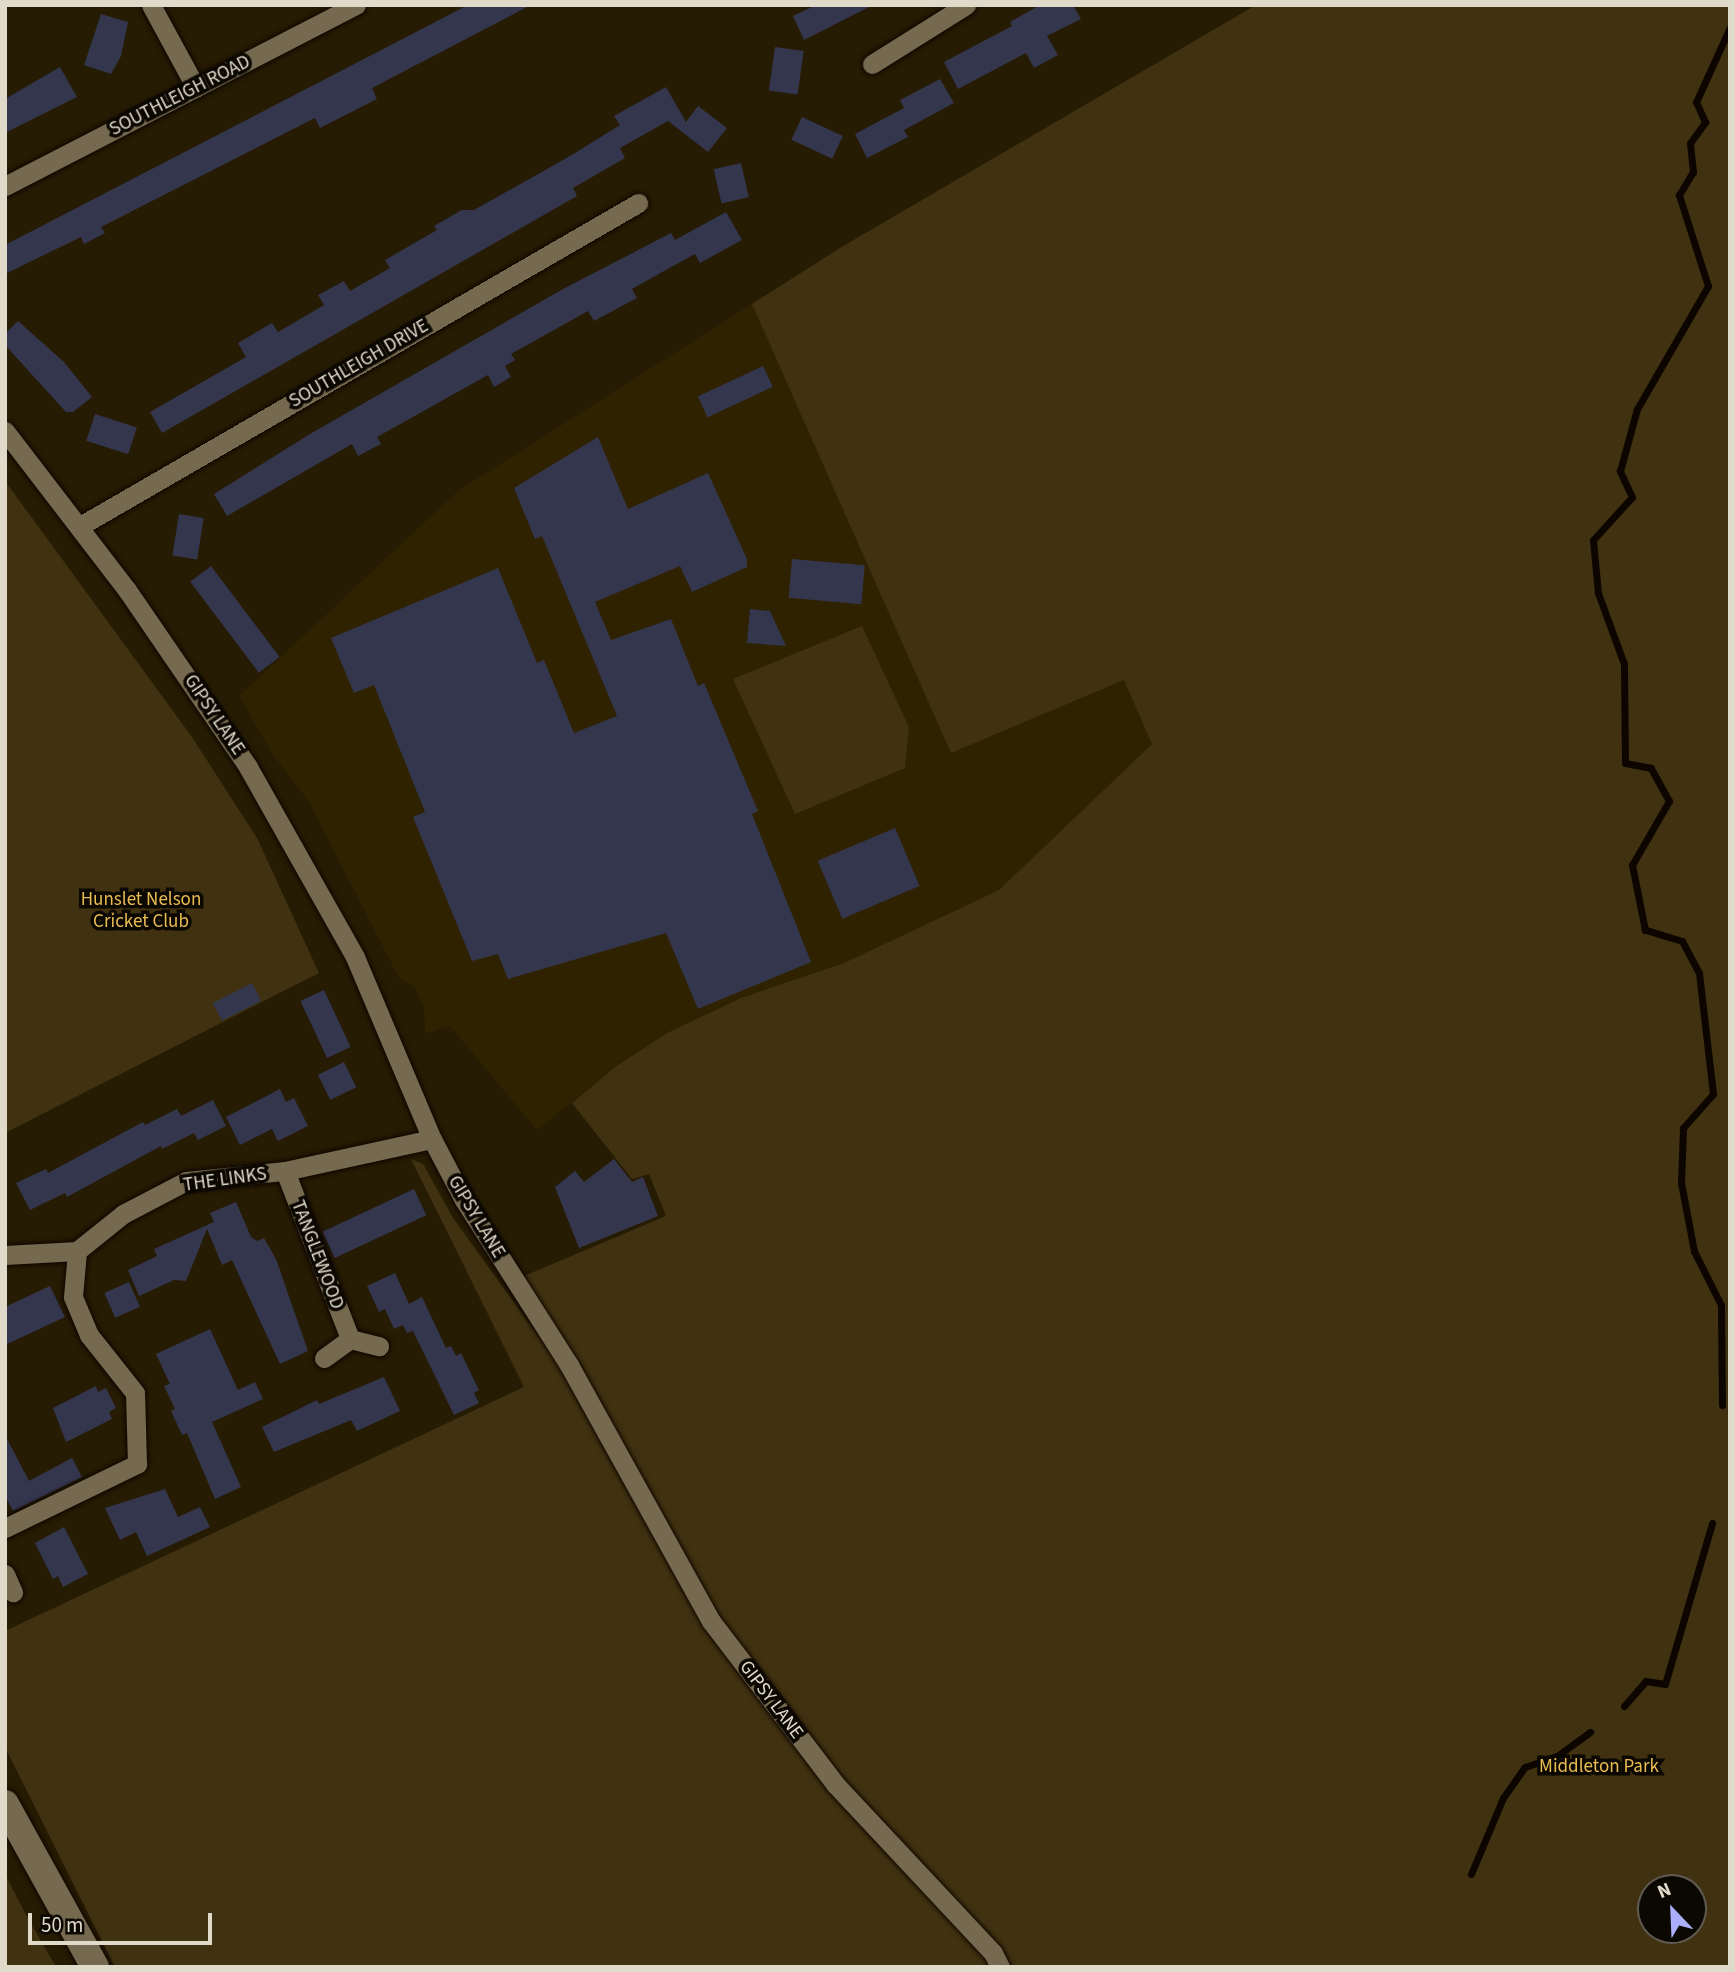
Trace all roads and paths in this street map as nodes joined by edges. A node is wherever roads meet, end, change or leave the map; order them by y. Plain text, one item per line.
1 (151, 5) edge
2 (356, 5) edge
3 (965, 5) edge
4 (872, 64) dead end
5 (196, 88) junction
6 (5, 186) edge
7 (638, 202) dead end
8 (5, 431) edge
9 (80, 526) junction
10 (432, 1139) junction
11 (285, 1171) junction
12 (77, 1251) junction
13 (5, 1255) edge
14 (350, 1339) junction
15 (379, 1346) dead end
16 (324, 1358) dead end
17 (5, 1528) edge
18 (5, 1804) edge
19 (95, 1967) edge
20 (1000, 1967) edge

1 - 5 street
2 - 5 street, SOUTHLEIGH ROAD
3 - 4 street
5 - 6 street, SOUTHLEIGH ROAD
7 - 9 street, SOUTHLEIGH DRIVE
8 - 9 street, GIPSY LANE
9 - 10 street, GIPSY LANE
10 - 11 street, THE LINKS
10 - 20 street, GIPSY LANE
11 - 12 street, THE LINKS
11 - 14 street, TANGLEWOOD
12 - 13 street
12 - 17 street
14 - 15 street
14 - 16 street
18 - 19 street

